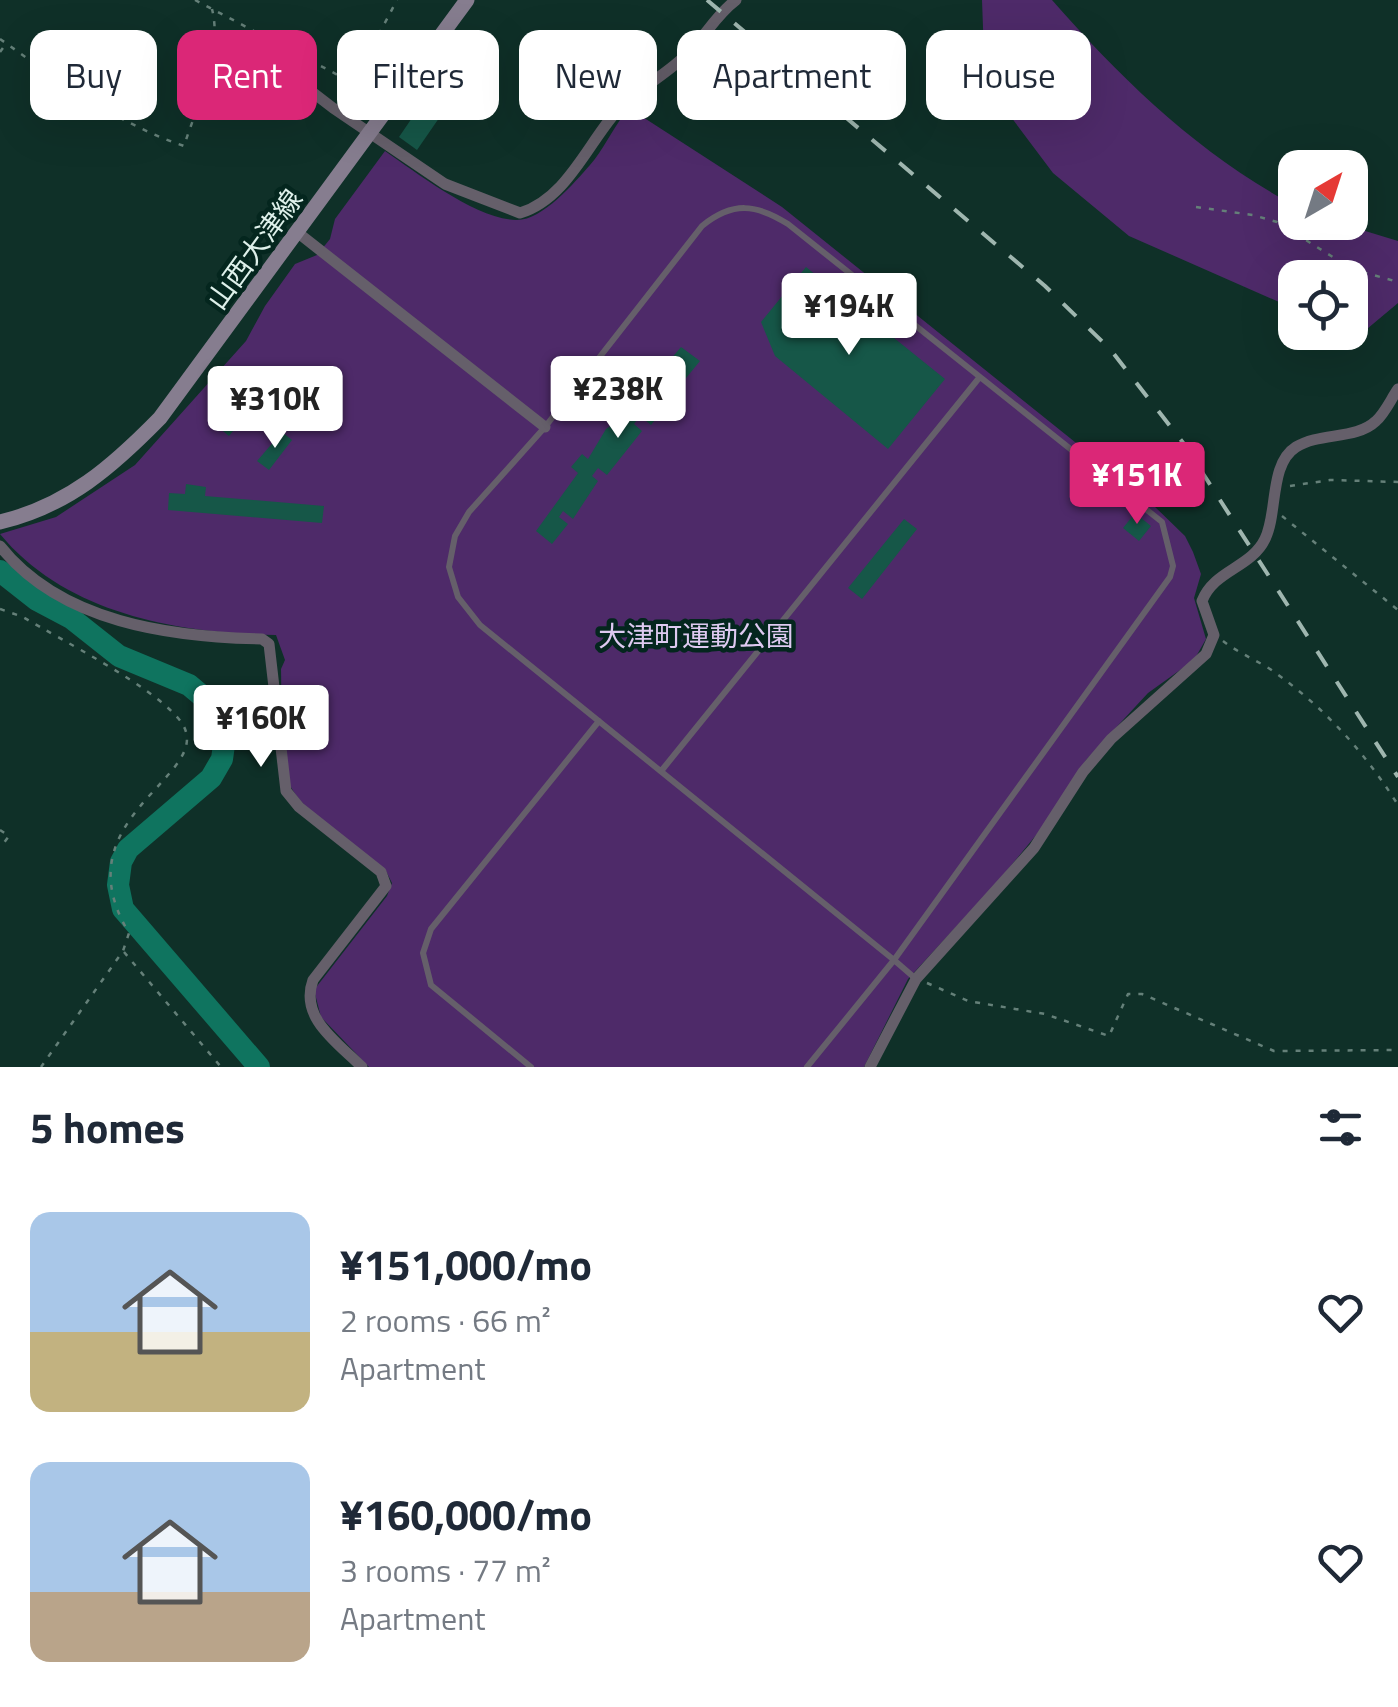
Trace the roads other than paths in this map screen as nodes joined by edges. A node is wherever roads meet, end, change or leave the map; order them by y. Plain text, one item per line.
1 (467, 0) edge
2 (736, 0) edge
3 (317, 94) edge
4 (371, 132) junction
5 (297, 232) junction
6 (979, 378) junction
7 (1398, 389) edge
8 (544, 427) junction
9 (0, 522) edge
10 (0, 546) edge
11 (599, 721) junction
12 (662, 770) junction
13 (894, 960) junction
14 (916, 979) junction
15 (362, 1067) edge
16 (531, 1067) edge
17 (807, 1067) edge
18 (870, 1067) edge

1 - 4 main road, 山西大津線
2 - 4 street
3 - 4 street
4 - 5 main road, 山西大津線
5 - 8 street
5 - 9 main road, 山西大津線
6 - 8 lane
6 - 12 lane
6 - 13 lane
7 - 14 street
8 - 11 lane
10 - 15 street
11 - 12 lane
11 - 16 lane
12 - 13 lane
13 - 14 lane
13 - 17 lane
14 - 18 street

